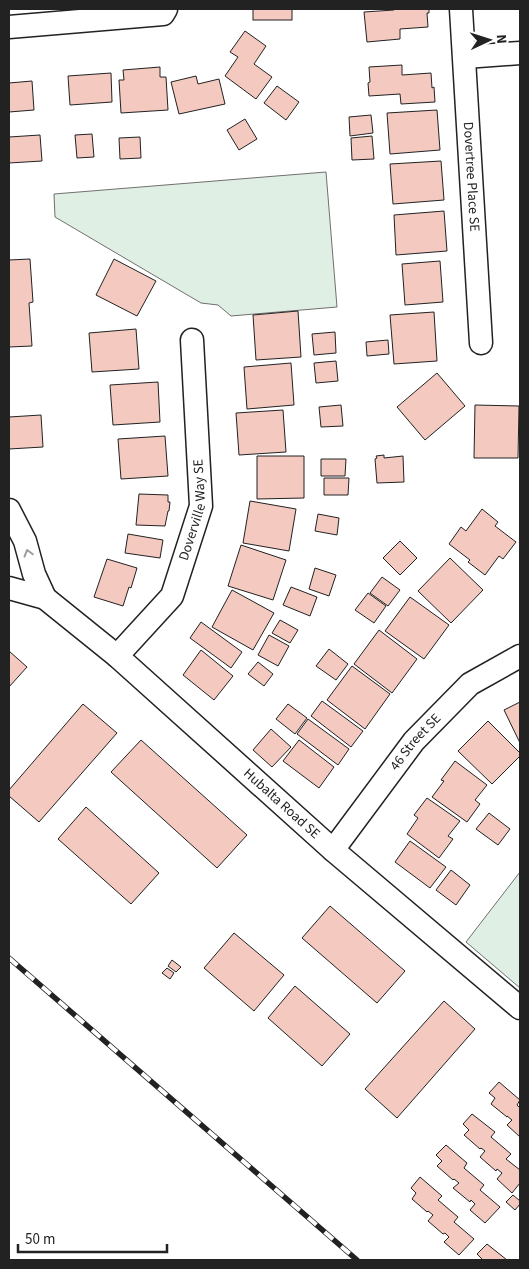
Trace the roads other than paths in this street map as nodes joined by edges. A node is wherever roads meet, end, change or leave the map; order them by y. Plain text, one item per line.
1 (166, 9) edge
2 (461, 9) edge
3 (9, 27) edge
4 (520, 53) edge
5 (465, 57) junction
6 (192, 340) dead end
7 (481, 343) dead end
8 (9, 510) edge
9 (9, 588) edge
10 (44, 598) junction
11 (117, 656) junction
12 (520, 656) edge
13 (332, 850) junction
14 (520, 1008) edge

1 - 3 street
2 - 5 street, Dovertree Place SE
4 - 5 street
5 - 7 street, Dovertree Place SE
6 - 11 street, Doverville Way SE
10 -> 8 street, Hubalta Road SE
9 - 10 street, Hubalta Road SE
10 - 11 street, Hubalta Road SE
11 - 13 street, Hubalta Road SE
12 - 13 street, 46 Street SE
13 - 14 street, Hubalta Road SE

